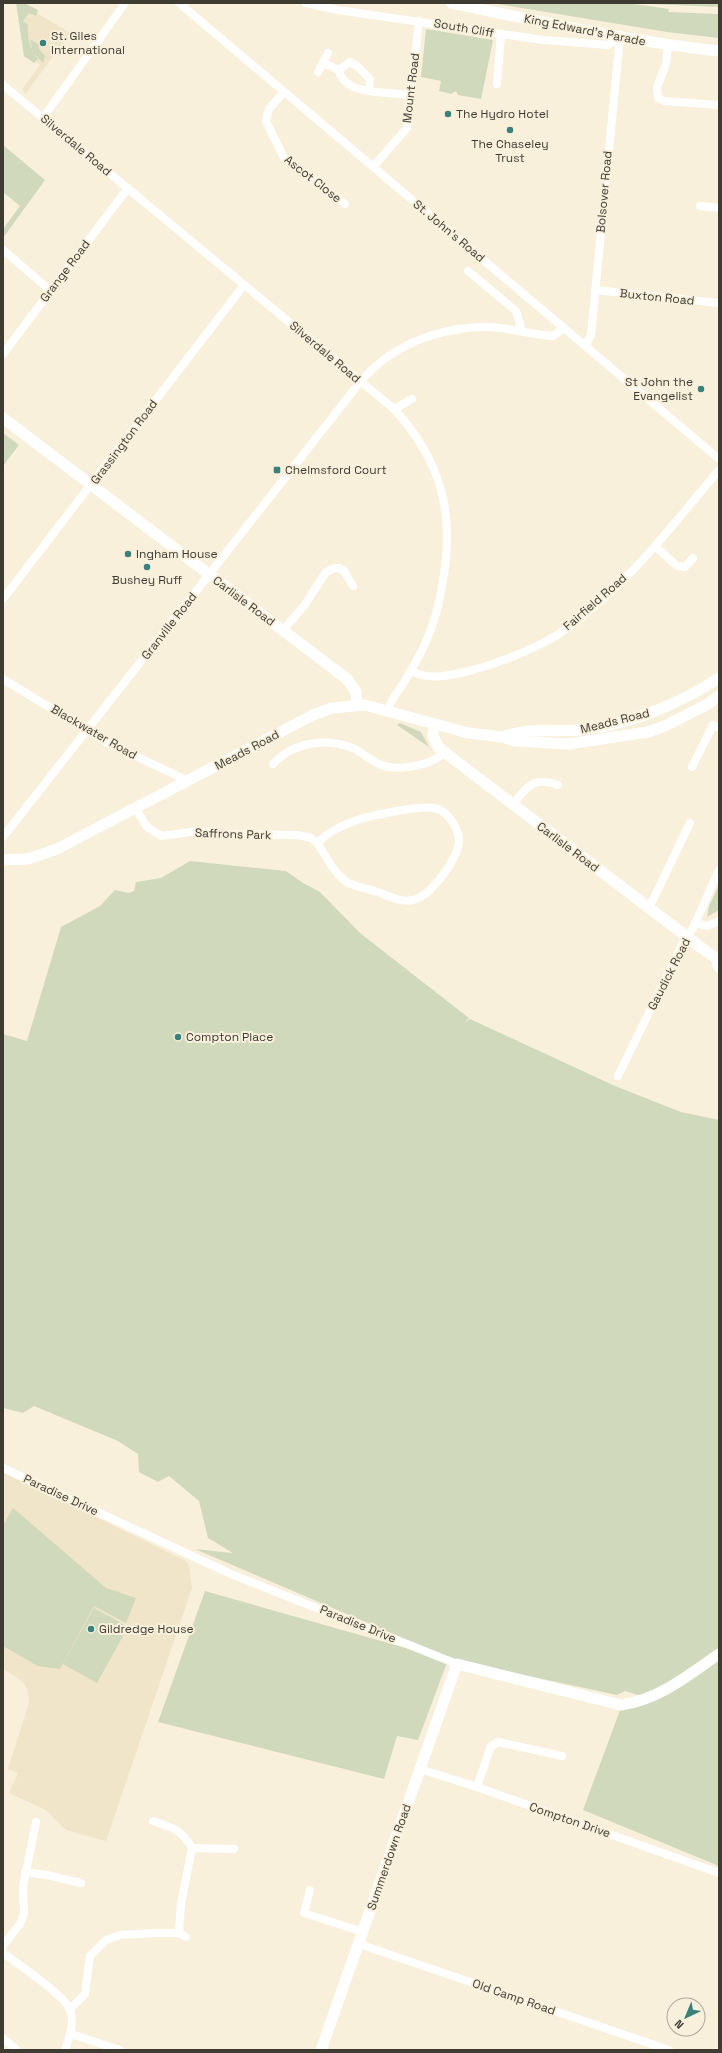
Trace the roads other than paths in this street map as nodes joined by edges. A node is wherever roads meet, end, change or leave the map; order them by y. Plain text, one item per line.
1 (125, 3) edge
2 (179, 3) edge
3 (306, 3) edge
4 (452, 3) edge
5 (419, 21) junction
6 (501, 35) junction
7 (620, 37) junction
8 (668, 45) junction
9 (719, 51) edge
10 (328, 53) dead end
11 (323, 63) junction
12 (339, 70) junction
13 (318, 72) dead end
14 (497, 84) dead end
15 (3, 85) edge
16 (369, 91) junction
17 (284, 92) junction
18 (411, 95) junction
19 (719, 105) edge
20 (43, 118) junction
21 (373, 167) junction
22 (128, 188) junction
23 (345, 204) dead end
24 (700, 206) dead end
25 (719, 208) edge
26 (3, 250) edge
27 (468, 271) dead end
28 (244, 285) junction
29 (595, 290) junction
30 (50, 291) junction
31 (719, 303) edge
32 (564, 328) junction
33 (522, 331) junction
34 (585, 346) junction
35 (3, 354) edge
36 (360, 381) junction
37 (412, 399) dead end
38 (394, 409) junction
39 (3, 418) edge
40 (719, 459) edge
41 (719, 470) edge
42 (91, 485) junction
43 (655, 546) junction
44 (693, 558) dead end
45 (210, 574) junction
46 (354, 586) dead end
47 (3, 599) edge
48 (284, 630) junction
49 (411, 672) junction
50 (719, 678) edge
51 (3, 679) edge
52 (719, 696) edge
53 (358, 704) junction
54 (388, 710) junction
55 (434, 725) junction
56 (719, 728) edge
57 (87, 730) junction
58 (503, 737) junction
59 (444, 752) junction
60 (273, 764) dead end
61 (692, 767) dead end
62 (186, 782) junction
63 (558, 785) dead end
64 (513, 804) junction
65 (136, 809) junction
66 (690, 823) dead end
67 (3, 837) edge
68 (317, 843) junction
69 (3, 860) edge
70 (719, 870) edge
71 (649, 908) junction
72 (719, 921) edge
73 (695, 923) junction
74 (688, 937) junction
75 (718, 961) edge
76 (618, 1076) dead end
77 (3, 1468) edge
78 (719, 1654) edge
79 (457, 1664) junction
80 (562, 1756) dead end
81 (420, 1769) junction
82 (477, 1787) junction
83 (153, 1821) dead end
84 (36, 1822) dead end
85 (192, 1848) junction
86 (234, 1849) dead end
87 (25, 1872) junction
88 (719, 1873) edge
89 (81, 1883) dead end
90 (310, 1890) dead end
91 (363, 1932) junction
92 (359, 1944) junction
93 (3, 1946) edge
94 (3, 1953) edge
95 (70, 2009) junction
96 (70, 2034) junction
97 (3, 2038) edge
98 (17, 2050) edge
99 (65, 2050) edge
100 (120, 2050) edge
101 (321, 2050) edge
102 (668, 2050) edge

1 - 20 street
2 - 17 street, St. John's Road
3 - 5 street, South Cliff
4 - 7 street, King Edward's Parade
5 - 6 street, South Cliff
5 - 18 street, Mount Road
6 - 7 street, South Cliff
6 - 14 street
7 - 8 street, King Edward's Parade
7 - 29 street, Bolsover Road
8 - 9 street, King Edward's Parade
8 - 19 street
10 - 11 street
11 - 12 street
11 - 13 street
12 - 16 street
12 - 16 street
15 - 20 street, Silverdale Road
16 - 18 street
17 - 21 street, St. John's Road
17 - 23 street, Ascot Close
18 - 21 street, Mount Road
20 - 22 street, Silverdale Road
21 - 32 street, St. John's Road
22 - 28 street, Silverdale Road
22 - 30 street, Grange Road
24 - 25 street
26 - 30 street
27 - 33 street
28 - 36 street, Silverdale Road
28 - 42 street, Grassington Road
29 - 31 street, Buxton Road
29 - 34 street, Bolsover Road
30 - 35 street, Grange Road
32 - 33 street, Granville Road
32 - 34 street, St. John's Road
33 - 36 street, Granville Road
34 - 40 street, St. John's Road
36 - 38 street, Silverdale Road
36 - 45 street, Granville Road
37 - 38 street
38 - 49 street, Silverdale Road
39 - 42 street, Carlisle Road
41 - 43 street, Fairfield Road
42 - 45 street, Carlisle Road
42 - 47 street, Grassington Road
43 - 44 street
43 - 49 street, Fairfield Road
45 - 48 street, Carlisle Road
45 - 57 street, Granville Road
46 - 48 street
48 - 53 street, Carlisle Road
49 - 54 street, Silverdale Road
50 - 58 street, Meads Road
51 - 57 street, Blackwater Road
52 - 58 street, Meads Road
53 - 54 street, Meads Road
53 - 62 street, Meads Road
54 - 55 street, Meads Road
55 - 58 street, Meads Road
55 - 59 street, Carlisle Road
56 - 61 street
57 - 62 street, Blackwater Road
57 - 67 street, Granville Road
59 - 60 street
59 - 64 street, Carlisle Road
62 - 65 street, Meads Road
63 - 64 street
64 - 71 street, Carlisle Road
65 - 68 street, Saffrons Park
65 - 69 street, Meads Road
66 - 71 street
68 - 68 street
70 - 73 street, Gaudick Road
71 - 74 street, Carlisle Road
72 - 73 street
73 - 74 street, Gaudick Road
74 - 75 street, Carlisle Road
74 - 76 street, Gaudick Road
77 - 79 street, Paradise Drive
78 - 79 street, Paradise Drive
79 - 81 street, Summerdown Road
80 - 82 street
81 - 82 street, Compton Drive
81 - 91 street, Summerdown Road
82 - 88 street, Compton Drive
83 - 85 street
84 - 87 street
85 - 86 street
85 - 95 street
87 - 89 street
87 - 93 street
90 - 91 street
91 - 92 street, Summerdown Road
92 - 101 street, Summerdown Road
92 - 102 street, Old Camp Road
94 - 95 street
95 - 96 street
96 - 99 street
96 - 100 street
97 - 98 street

